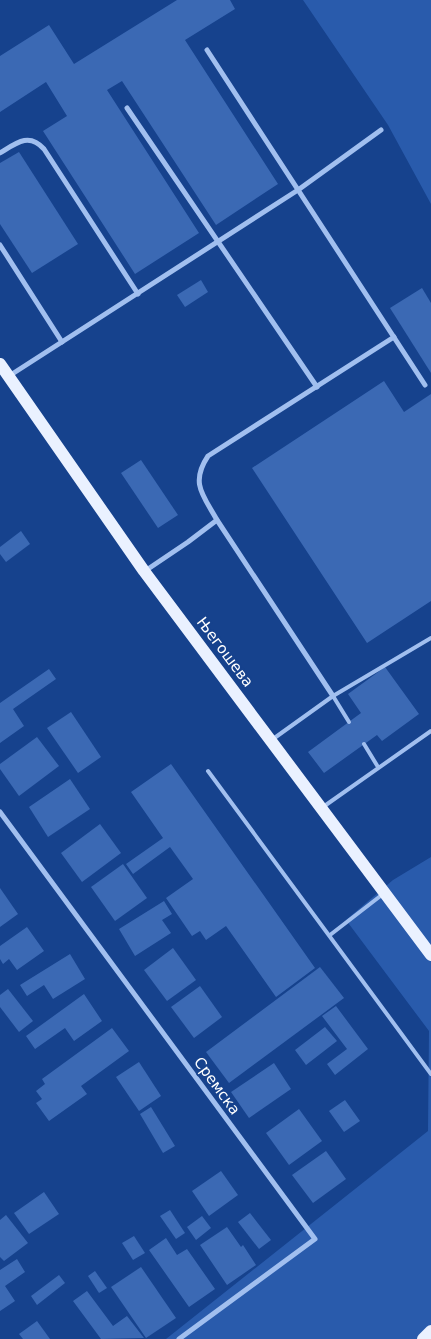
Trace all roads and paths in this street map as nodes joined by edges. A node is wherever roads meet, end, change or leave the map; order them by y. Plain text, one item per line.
1 (207, 50) dead end
2 (127, 108) dead end
3 (382, 130) dead end
4 (0, 153) edge
5 (298, 190) junction
6 (218, 242) junction
7 (0, 245) edge
8 (138, 294) junction
9 (394, 337) junction
10 (62, 342) junction
11 (0, 364) edge
12 (8, 376) junction
13 (425, 385) dead end
14 (317, 387) junction
15 (217, 520) junction
16 (144, 571) junction
17 (431, 638) edge
18 (333, 696) junction
19 (349, 722) dead end
20 (431, 731) edge
21 (271, 741) junction
22 (364, 744) dead end
23 (378, 767) junction
24 (208, 771) dead end
25 (321, 808) junction
26 (0, 812) edge
27 (384, 892) junction
28 (330, 935) junction
29 (431, 955) edge
30 (431, 1074) edge
31 (431, 1331) edge
32 (179, 1339) edge
33 (423, 1339) edge

1 - 5 street
2 - 6 street
3 - 5 street
4 - 8 street
5 - 6 street
5 - 9 street
6 - 8 street
6 - 14 street
7 - 10 street
8 - 10 street
9 - 13 street
9 - 14 street
10 - 12 street
11 - 12 main road, Његошева
12 - 16 main road, Његошева
14 - 15 street
15 - 16 street
15 - 18 street
16 - 21 main road, Његошева
17 - 18 lane
18 - 19 lane
18 - 21 lane
20 - 23 lane
21 - 25 main road, Његошева
22 - 23 lane
23 - 25 lane
24 - 28 lane
25 - 27 main road, Његошева
26 - 32 street, Сремска
27 - 28 lane
27 - 29 main road, Његошева
28 - 30 lane
31 - 33 main road

